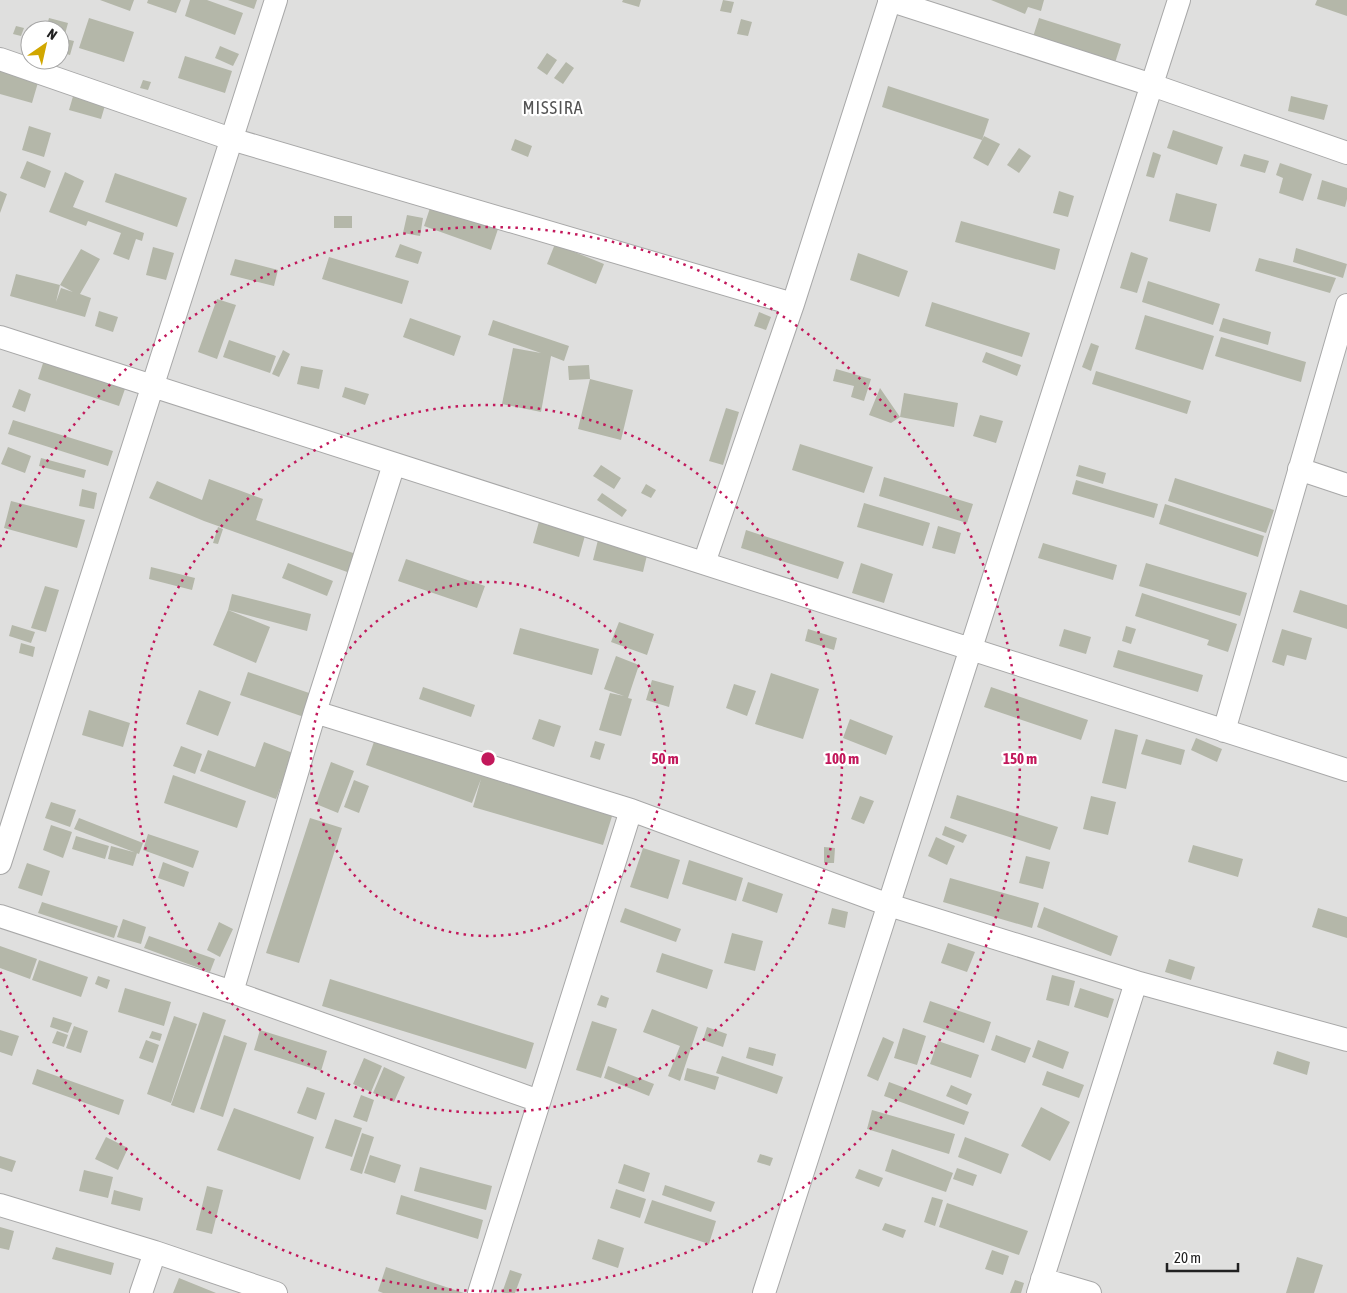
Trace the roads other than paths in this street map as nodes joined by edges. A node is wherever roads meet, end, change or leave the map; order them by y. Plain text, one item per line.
1 (276, 0) edge
2 (889, 0) edge
3 (1179, 0) edge
4 (0, 59) edge
5 (1152, 85) junction
6 (231, 139) junction
7 (1347, 153) edge
8 (792, 304) junction
9 (1347, 305) edge
10 (0, 337) edge
11 (152, 386) junction
12 (394, 464) junction
13 (1299, 469) junction
14 (1347, 485) edge
15 (704, 564) junction
16 (971, 650) junction
17 (315, 712) junction
18 (1224, 731) junction
19 (1347, 770) edge
20 (630, 810) junction
21 (0, 863) edge
22 (890, 905) junction
23 (0, 916) edge
24 (1136, 982) junction
25 (232, 992) junction
26 (1347, 1040) edge
27 (539, 1101) junction
28 (0, 1205) edge
29 (155, 1252) junction
30 (1040, 1286) edge
31 (141, 1293) edge
32 (276, 1293) edge
33 (479, 1293) edge
34 (764, 1293) edge
35 (1090, 1293) edge

1 - 6 street
2 - 5 street
2 - 8 street
3 - 5 street
4 - 6 street
5 - 7 street
5 - 16 street
6 - 8 street
6 - 11 street
8 - 15 street
9 - 13 street
10 - 11 street
11 - 12 street
11 - 21 street
12 - 15 street
12 - 17 street
13 - 14 street
13 - 18 street
15 - 16 street
16 - 18 street
16 - 22 street
17 - 20 street
17 - 25 street
18 - 19 street
20 - 22 street
20 - 27 street
22 - 24 street
22 - 34 street
23 - 25 street
24 - 26 street
24 - 30 street
25 - 27 street
27 - 33 street
28 - 29 street
29 - 31 street
29 - 32 street
30 - 35 street

